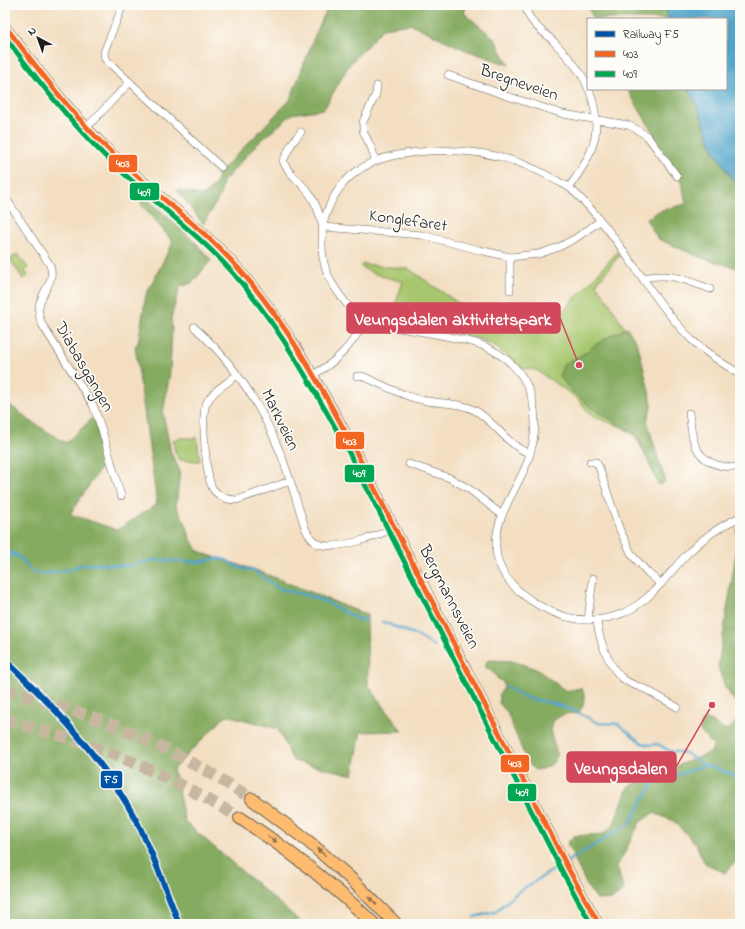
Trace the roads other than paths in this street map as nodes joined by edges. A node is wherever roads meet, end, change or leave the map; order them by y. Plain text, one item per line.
1 (123, 5) edge
2 (525, 5) edge
3 (5, 26) edge
4 (448, 75) dead end
5 (130, 82) junction
6 (587, 84) edge
7 (377, 86) dead end
8 (589, 90) edge
9 (597, 120) junction
10 (87, 127) junction
11 (301, 132) dead end
12 (375, 160) junction
13 (221, 167) dead end
14 (677, 176) dead end
15 (569, 187) junction
16 (5, 197) edge
17 (600, 221) junction
18 (323, 227) junction
19 (510, 257) junction
20 (643, 278) junction
21 (710, 289) dead end
22 (510, 290) dead end
23 (363, 325) junction
24 (194, 327) dead end
25 (740, 374) edge
26 (237, 375) junction
27 (313, 375) junction
28 (357, 376) dead end
29 (689, 413) dead end
30 (529, 453) junction
31 (590, 462) dead end
32 (409, 464) dead end
33 (740, 467) edge
34 (290, 481) junction
35 (121, 496) dead end
36 (502, 515) junction
37 (740, 517) edge
38 (396, 527) junction
39 (593, 578) dead end
40 (661, 584) junction
41 (588, 620) junction
42 (597, 620) junction
43 (677, 706) dead end
44 (252, 799) tunnel mouth
45 (240, 818) tunnel mouth
46 (374, 924) edge
47 (396, 924) edge
48 (598, 924) edge

1 - 5 street
2 - 6 street
3 - 10 main road, Bergmannsveien
4 - 9 street, Bregneveien
5 - 10 street
5 - 13 street
7 - 12 street
8 - 9 street
9 - 14 street, Bregneveien
9 - 15 street
10 - 27 main road, Bergmannsveien
11 - 18 street
12 - 15 street
12 - 18 street
15 - 17 street
16 - 35 street, Diabasgangen
17 - 19 street, Konglefaret
17 - 20 street
18 - 19 street, Konglefaret
18 - 23 street
19 - 22 street
20 - 21 street
20 - 25 street
23 - 27 street
23 - 30 street
24 - 26 street, Markveien
26 - 34 street, Markveien
26 - 34 street
27 - 38 main road, Bergmannsveien
28 - 30 street
29 - 33 street
30 - 36 street
31 - 40 street
32 - 36 street
34 - 38 street, Markveien
36 - 41 street
37 - 40 street
38 - 48 main road, Bergmannsveien
39 - 41 street
40 - 42 street
41 - 42 street
42 - 43 street
47 -> 44 highway
45 -> 46 highway

